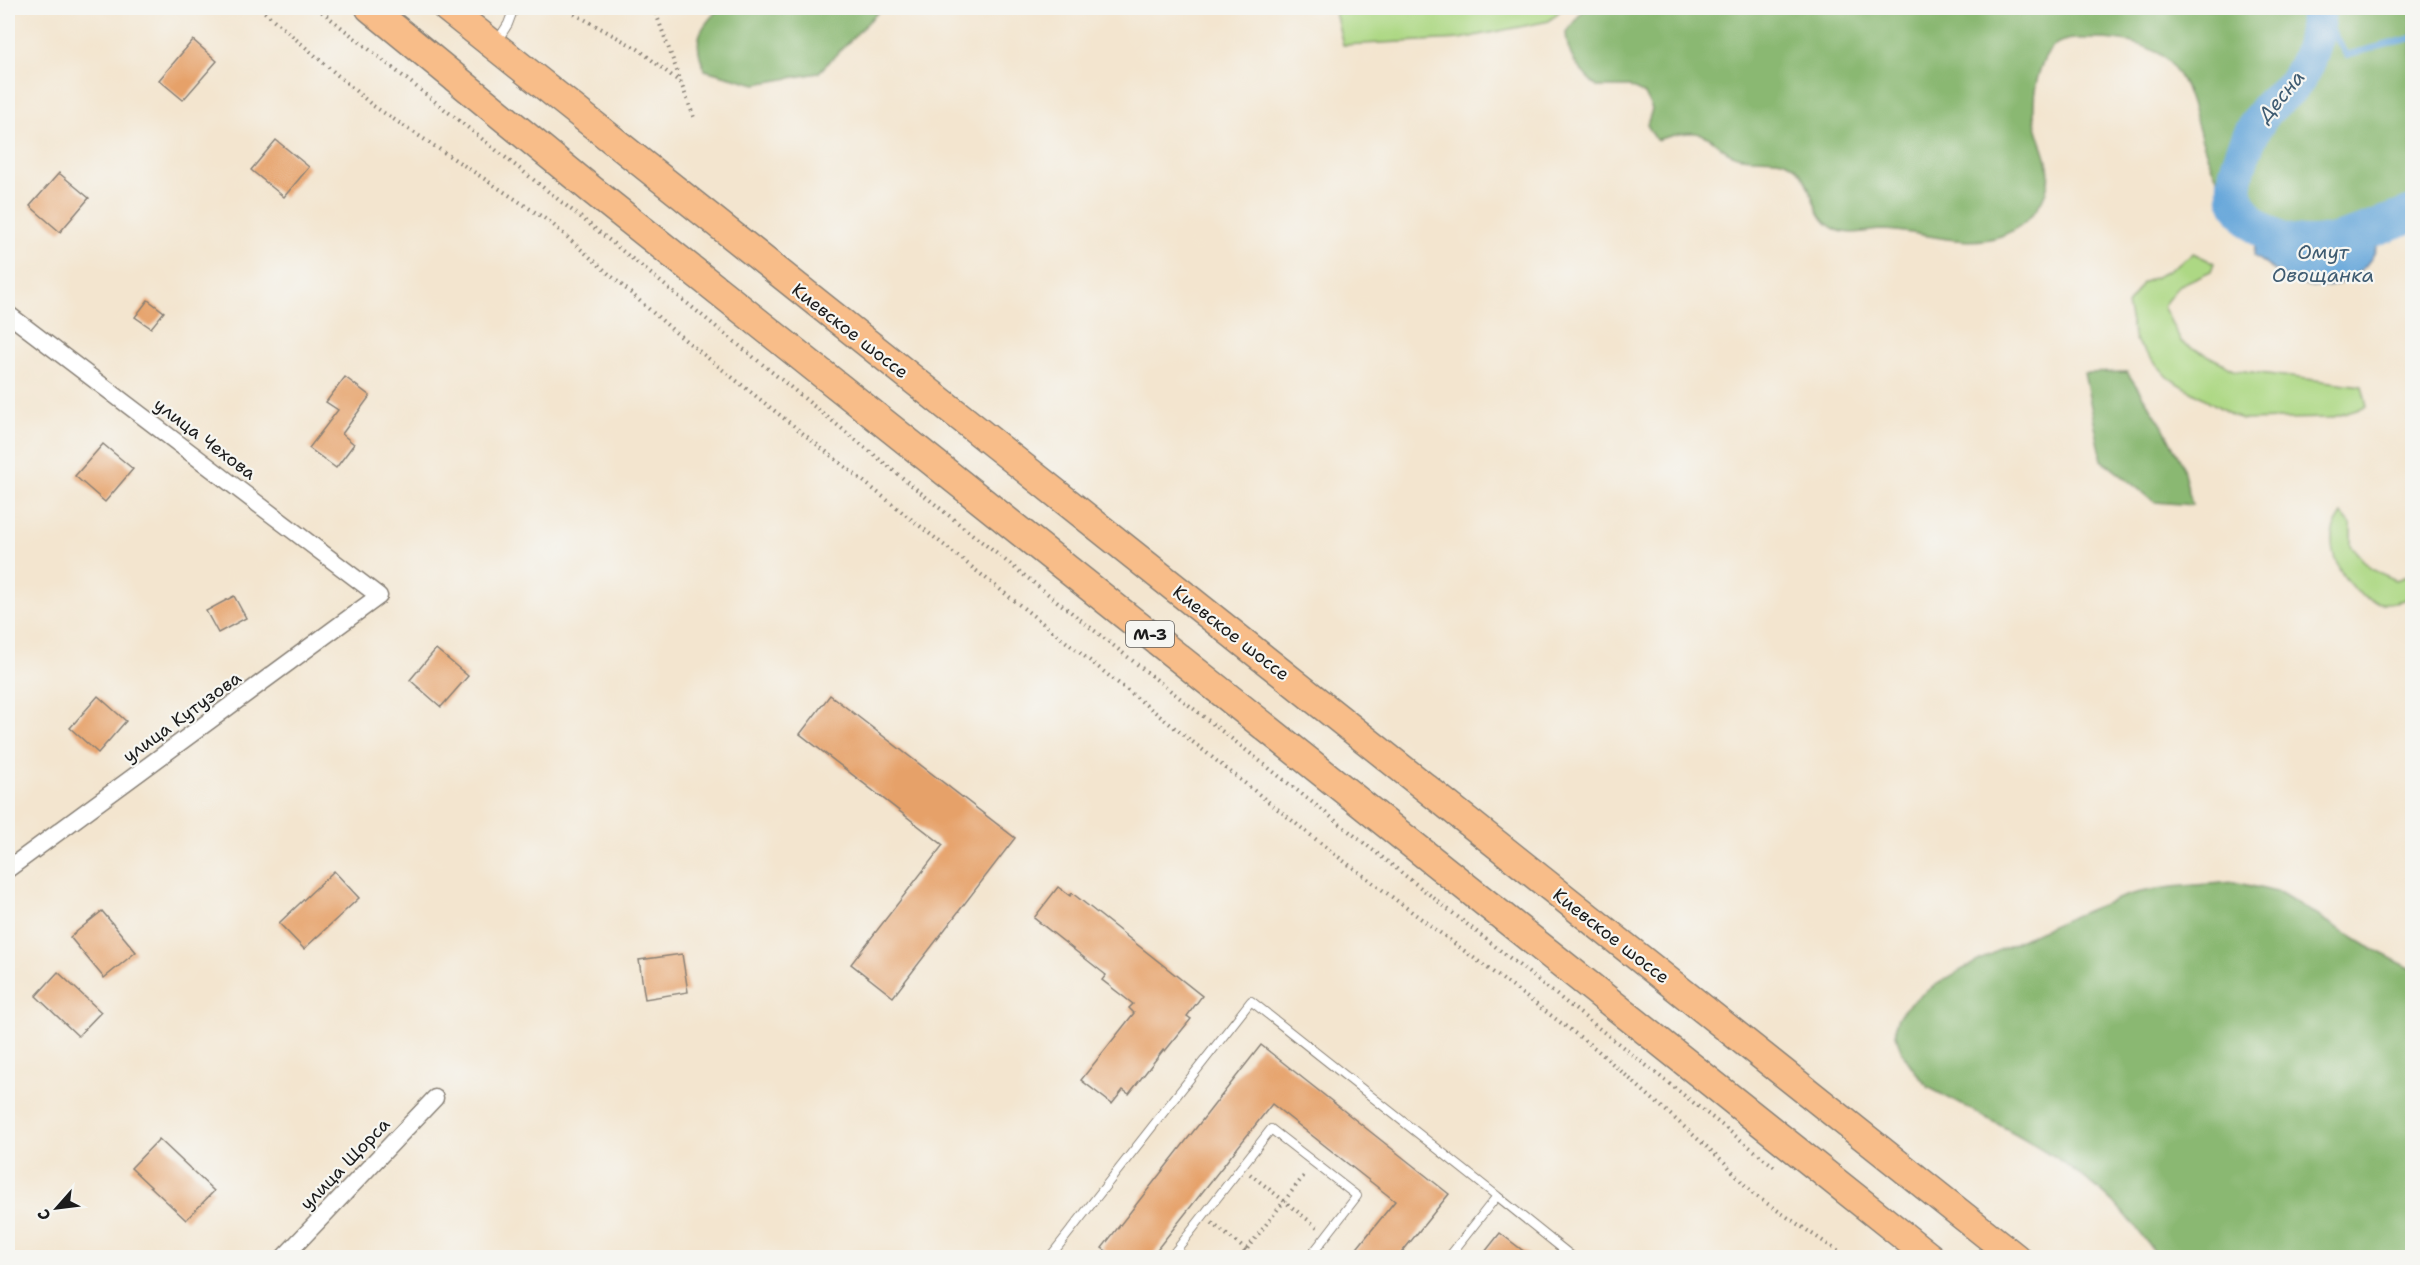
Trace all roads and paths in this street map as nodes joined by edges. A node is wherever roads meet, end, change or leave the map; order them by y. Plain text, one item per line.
1 (260, 8) edge
2 (317, 8) edge
3 (370, 8) edge
4 (447, 8) edge
5 (514, 8) edge
6 (564, 8) edge
7 (654, 8) edge
8 (494, 46) junction
9 (681, 83) junction
10 (695, 120) dead end
11 (8, 314) edge
12 (380, 596) joint
13 (8, 869) edge
14 (435, 1098) dead end
15 (1314, 1163) junction
16 (1242, 1167) junction
17 (1776, 1168) dead end
18 (1497, 1196) junction
19 (1284, 1201) junction
20 (1203, 1216) junction
21 (1327, 1234) junction
22 (1176, 1250) junction
23 (1246, 1250) junction
24 (283, 1257) edge
25 (1049, 1257) edge
26 (1170, 1257) edge
27 (1186, 1257) edge
28 (1240, 1257) edge
29 (1256, 1257) edge
30 (1309, 1257) edge
31 (1448, 1257) edge
32 (1574, 1257) edge
33 (1848, 1257) edge
34 (1931, 1257) edge
35 (2016, 1257) edge

1 - 33 path
2 - 17 path
3 - 34 highway, М-3
4 - 8 highway, Киевское шоссе / М-3
5 - 8 lane
6 - 9 path
7 - 9 path
8 - 35 highway, Киевское шоссе / М-3
9 - 10 path
11 - 12 street, улица Чехова
12 - 13 street, улица Кутузова
14 - 24 street, улица Щорса
15 - 16 lane
15 - 19 path
15 - 21 lane
16 - 19 path
16 - 20 lane
18 - 25 lane
18 - 31 lane
18 - 32 lane
19 - 21 path
19 - 23 path
20 - 22 lane
20 - 23 path
21 - 30 lane
22 - 26 lane
22 - 27 lane
23 - 28 path
23 - 29 path

